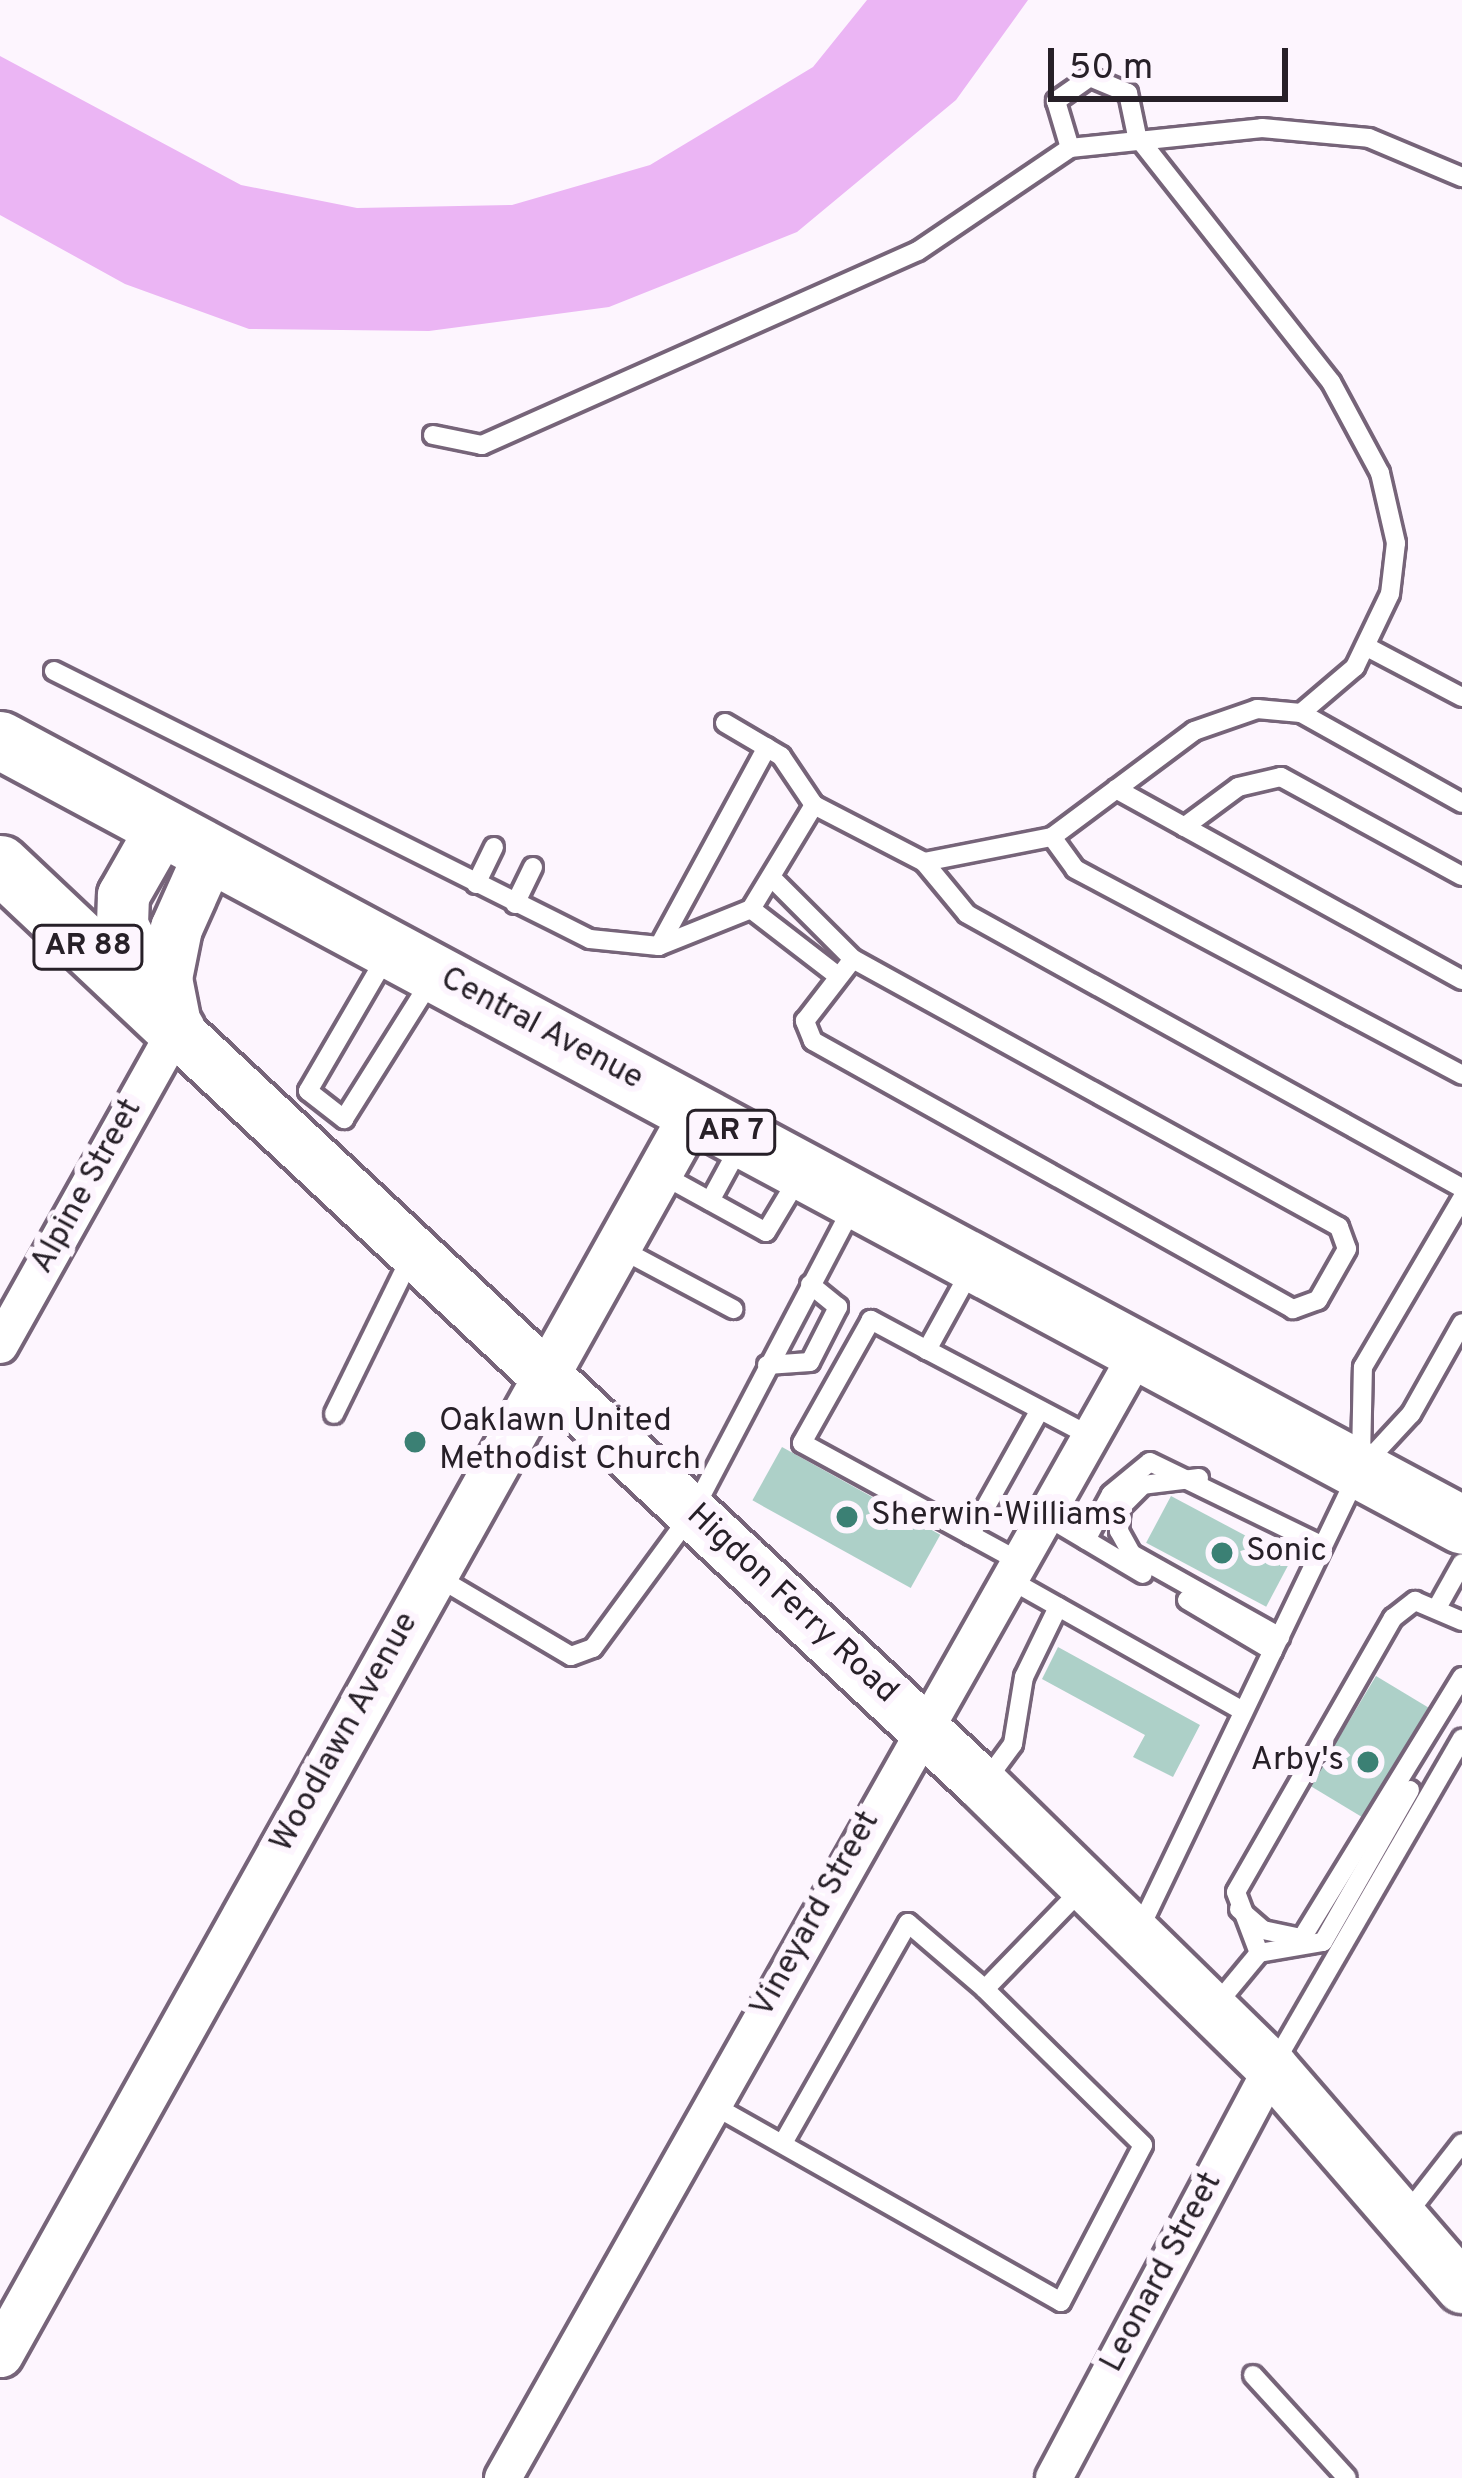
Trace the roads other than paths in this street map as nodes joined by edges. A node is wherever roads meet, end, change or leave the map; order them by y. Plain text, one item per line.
1 (1137, 136) junction
2 (1070, 148) junction
3 (1462, 177) edge
4 (433, 435) dead end
5 (1367, 647) junction
6 (54, 670) dead end
7 (1462, 697) edge
8 (1301, 713) junction
9 (725, 723) dead end
10 (0, 740) edge
11 (767, 747) junction
12 (1115, 789) junction
13 (1462, 803) edge
14 (814, 805) junction
15 (1184, 827) junction
16 (1052, 837) junction
17 (186, 838) junction
18 (494, 848) dead end
19 (924, 862) junction
20 (533, 867) dead end
21 (1462, 876) edge
22 (5, 879) edge
23 (776, 882) junction
24 (476, 884) junction
25 (515, 904) junction
26 (752, 909) junction
27 (659, 946) junction
28 (853, 959) junction
29 (412, 961) junction
30 (834, 974) junction
31 (1462, 980) edge
32 (176, 1030) junction
33 (1462, 1075) edge
34 (693, 1112) junction
35 (744, 1139) junction
36 (803, 1171) junction
37 (659, 1173) junction
38 (1462, 1188) edge
39 (1462, 1198) edge
40 (856, 1199) junction
41 (710, 1201) junction
42 (617, 1247) junction
43 (413, 1252) junction
44 (974, 1263) junction
45 (811, 1283) junction
46 (733, 1309) dead end
47 (1462, 1322) edge
48 (0, 1345) edge
49 (928, 1350) junction
50 (1137, 1354) junction
51 (767, 1365) junction
52 (545, 1377) junction
53 (1040, 1410) junction
54 (334, 1414) dead end
55 (1090, 1436) junction
56 (1360, 1469) junction
57 (1199, 1478) junction
58 (692, 1513) junction
59 (1044, 1515) junction
60 (1462, 1525) edge
61 (970, 1535) junction
62 (1086, 1540) junction
63 (1323, 1546) junction
64 (1462, 1563) edge
65 (1012, 1569) junction
66 (434, 1575) junction
67 (1438, 1606) junction
68 (1058, 1607) junction
69 (1462, 1621) edge
70 (1276, 1644) junction
71 (1462, 1677) edge
72 (1462, 1700) edge
73 (1243, 1711) junction
74 (922, 1726) junction
75 (1462, 1738) edge
76 (983, 1785) junction
77 (1085, 1886) junction
78 (1236, 1906) junction
79 (1137, 1935) junction
80 (1259, 1953) junction
81 (985, 1989) junction
82 (1212, 2010) junction
83 (1272, 2068) junction
84 (711, 2104) junction
85 (1462, 2143) edge
86 (783, 2144) junction
87 (1402, 2218) junction
88 (1462, 2287) edge
89 (0, 2354) edge
90 (1253, 2375) dead end
91 (503, 2478) edge
92 (1054, 2478) edge
93 (1347, 2478) edge

1 - 2 lane
1 - 2 lane
1 - 3 lane
1 - 5 lane
2 - 4 lane
5 - 7 lane
5 - 8 lane
6 - 24 lane
8 - 12 lane
8 - 13 lane
9 - 11 lane
10 - 17 main road, Central Avenue / AR 7
11 - 14 lane
11 - 27 lane
12 - 15 lane
12 - 16 lane
14 - 19 lane
14 - 23 lane
15 - 21 lane
15 - 31 lane
16 - 19 lane
16 - 33 lane
17 - 29 main road, Central Avenue / AR 7
17 - 32 main road, Higdon Ferry Road
18 - 24 lane
19 - 38 lane
20 - 25 lane
22 - 32 main road, AR 88
23 - 26 lane
23 - 28 lane
24 - 25 lane
25 - 27 lane
26 - 27 lane
26 - 30 lane
28 - 30 lane
28 - 30 lane
29 - 29 lane
29 - 34 main road, Central Avenue / AR 7
32 - 43 main road, Higdon Ferry Road / AR 88
32 - 48 street, Alpine Street
34 - 35 main road, Central Avenue / AR 7
34 - 37 street, Woodlawn Avenue
35 - 36 main road, Central Avenue / AR 7
35 - 41 lane
36 - 40 main road, Central Avenue / AR 7
36 - 41 lane
37 - 41 lane
37 - 42 street, Woodlawn Avenue
39 - 56 lane
40 - 44 main road, Central Avenue / AR 7
40 - 45 lane
42 - 46 lane
42 - 52 street, Woodlawn Avenue
43 - 52 main road, Higdon Ferry Road / AR 88
43 - 54 lane
44 - 49 lane
44 - 50 main road, Central Avenue / AR 7
45 - 51 lane
45 - 51 lane
47 - 56 lane
49 - 53 lane
49 - 61 lane
50 - 55 street, Vineyard Street
50 - 56 main road, Central Avenue / AR 7
51 - 58 lane
52 - 58 main road, Higdon Ferry Road / AR 88
52 - 66 street, Woodlawn Avenue
53 - 55 lane
53 - 61 lane
55 - 59 street, Vineyard Street
56 - 60 main road, Central Avenue / AR 7
56 - 63 lane
57 - 62 lane
57 - 63 lane
57 - 70 lane
58 - 66 lane
58 - 74 main road, Higdon Ferry Road / AR 88
59 - 62 lane
59 - 65 street, Vineyard Street
61 - 65 lane
62 - 70 lane
63 - 70 lane
64 - 67 lane
65 - 68 lane
65 - 74 street, Vineyard Street
66 - 89 street, Woodlawn Avenue
67 - 69 lane
67 - 78 lane
68 - 73 lane
68 - 76 lane
70 - 73 lane
71 - 78 lane
72 - 80 lane
73 - 79 lane
74 - 76 main road, Higdon Ferry Road / AR 88
74 - 84 street, Vineyard Street
75 - 83 lane
76 - 77 main road, Higdon Ferry Road / AR 88
77 - 79 main road, Higdon Ferry Road / AR 88
77 - 81 lane
78 - 80 lane
79 - 82 main road, Higdon Ferry Road / AR 88
80 - 82 lane
81 - 86 lane
81 - 86 lane
82 - 83 main road, Higdon Ferry Road / AR 88
83 - 87 main road, Higdon Ferry Road / AR 88
83 - 92 street, Leonard Street
84 - 86 lane
84 - 91 street, Vineyard Street
85 - 87 lane
87 - 88 main road, Higdon Ferry Road / AR 88
90 - 93 lane

